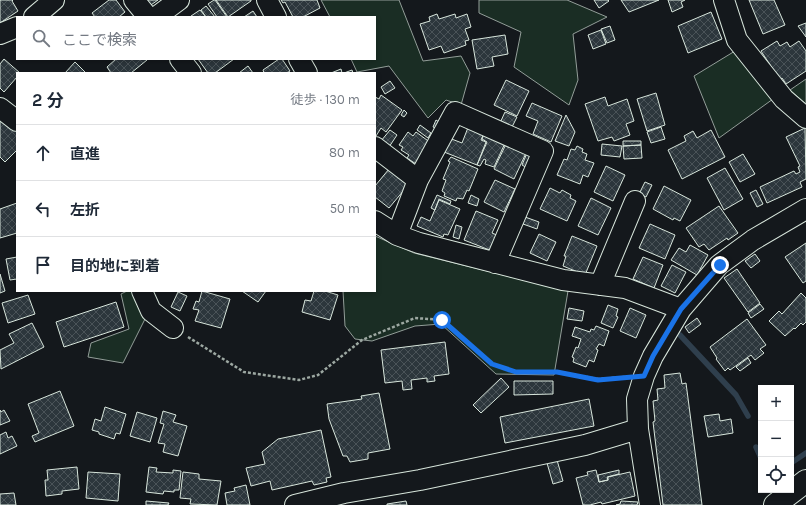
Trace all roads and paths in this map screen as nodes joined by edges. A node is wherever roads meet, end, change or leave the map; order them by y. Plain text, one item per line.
1 (54, 0) edge
2 (134, 0) edge
3 (179, 0) edge
4 (267, 0) edge
5 (724, 0) edge
6 (35, 16) edge
7 (147, 16) edge
8 (157, 16) edge
9 (275, 16) edge
10 (16, 27) edge
11 (0, 34) edge
12 (181, 60) edge
13 (300, 60) edge
14 (190, 72) edge
15 (306, 72) edge
16 (0, 108) edge
17 (806, 118) edge
18 (16, 120) edge
19 (376, 148) edge
20 (418, 180) junction
21 (635, 201) dead end
22 (806, 209) edge
23 (376, 223) edge
24 (397, 235) junction
25 (495, 263) junction
26 (600, 284) junction
27 (142, 292) edge
28 (681, 309) junction
29 (173, 328) joint
30 (644, 376) junction
31 (638, 429) junction
32 (806, 481) edge
33 (295, 505) edge
34 (650, 505) edge
35 (775, 505) edge

1 - 6 street
2 - 7 street
3 - 8 street
4 - 9 street
5 - 17 street
10 - 11 street
12 - 14 street
13 - 15 street
16 - 18 street
19 - 20 street
20 - 24 street
20 - 25 street
21 - 26 street
22 - 28 street
23 - 24 street
24 - 25 street
25 - 26 street
26 - 28 street
27 - 29 street
28 - 30 street
29 - 30 path
30 - 31 street
31 - 33 street
31 - 34 street
32 - 35 highway

